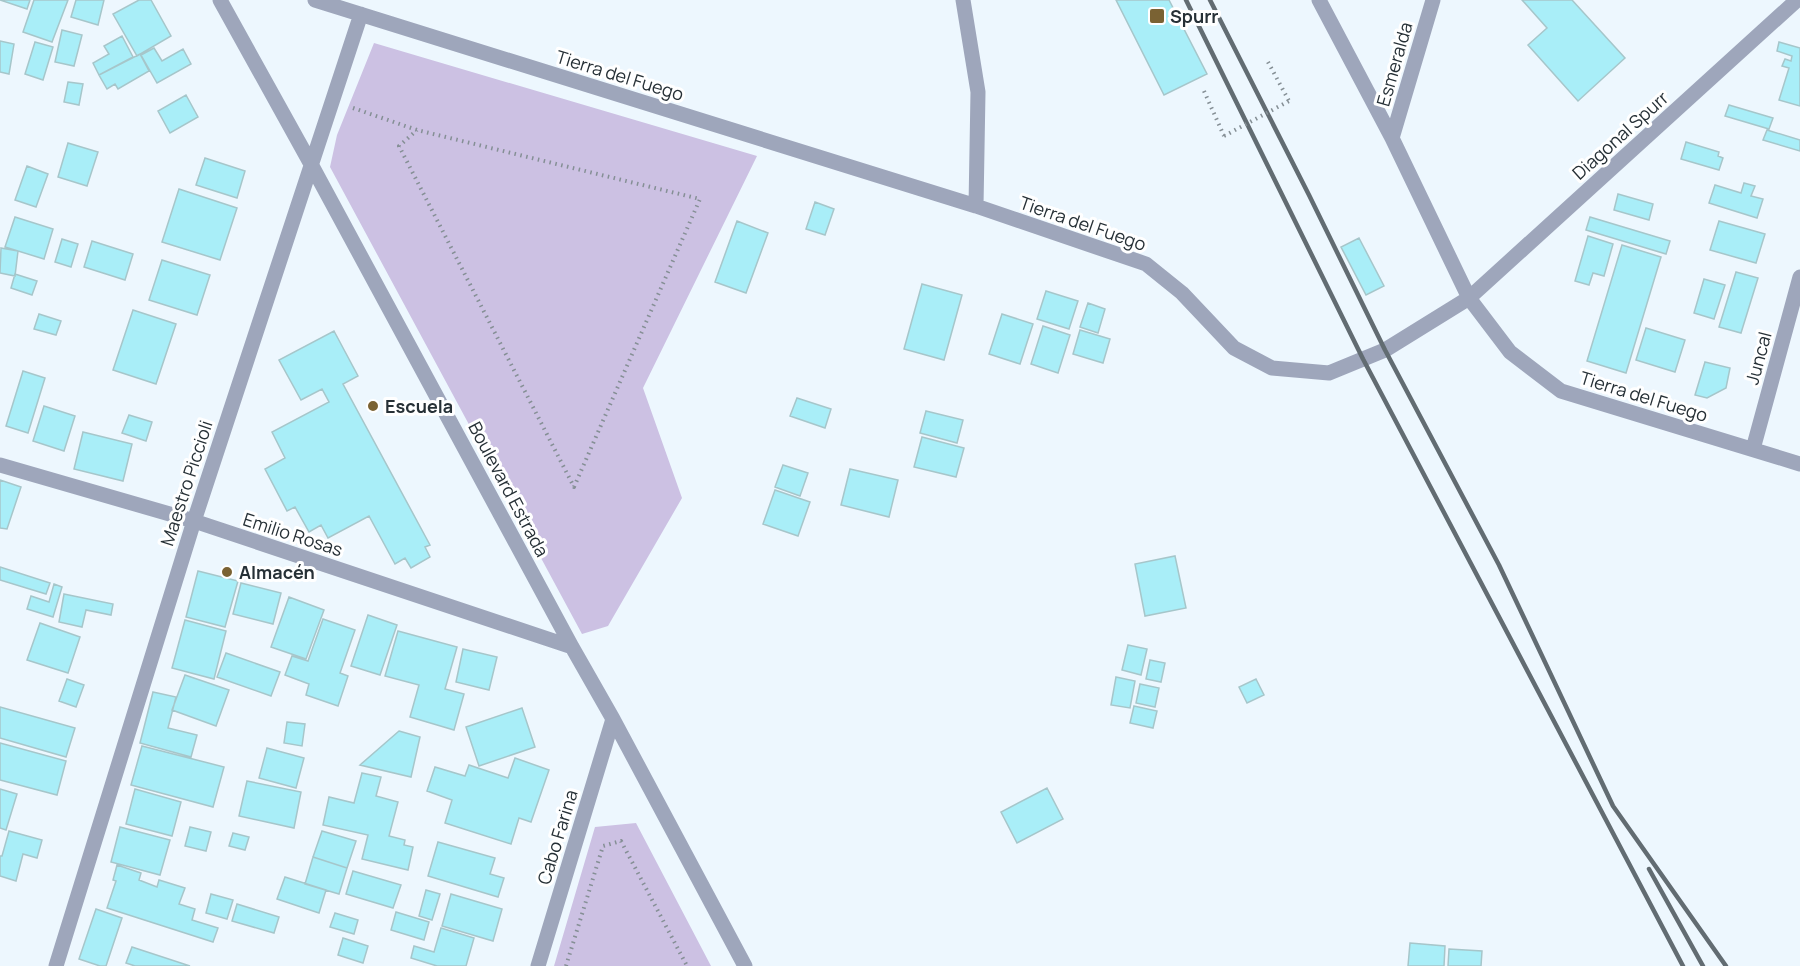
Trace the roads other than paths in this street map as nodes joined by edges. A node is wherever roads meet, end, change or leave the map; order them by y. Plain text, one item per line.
1 (220, 0) edge
2 (315, 0) edge
3 (963, 0) edge
4 (1319, 0) edge
5 (1433, 0) edge
6 (1797, 0) edge
7 (361, 14) junction
8 (1392, 138) junction
9 (312, 166) junction
10 (976, 206) junction
11 (1800, 277) edge
12 (1469, 298) junction
13 (1753, 449) junction
14 (1800, 464) edge
15 (0, 465) edge
16 (194, 521) junction
17 (572, 647) junction
18 (613, 719) junction
19 (56, 966) edge
20 (538, 966) edge
21 (745, 966) edge

1 - 9 street, Boulevard Estrada
2 - 7 street, Tierra del Fuego
3 - 10 street
4 - 8 street
5 - 8 street, Esmeralda
6 - 12 street, Diagonal Spurr
7 - 9 street, Maestro Piccioli
7 - 10 street, Tierra del Fuego
8 - 12 street
9 - 16 street, Maestro Piccioli
9 - 17 street, Boulevard Estrada
10 - 12 street, Tierra del Fuego
11 - 13 street, Juncal
12 - 13 street, Tierra del Fuego
13 - 14 street, Tierra del Fuego
15 - 16 street, Emilio Rosas
16 - 17 street, Emilio Rosas
16 - 19 street, Maestro Piccioli
17 - 18 street, Boulevard Estrada
18 - 20 street, Cabo Farina
18 - 21 street, Boulevard Estrada

